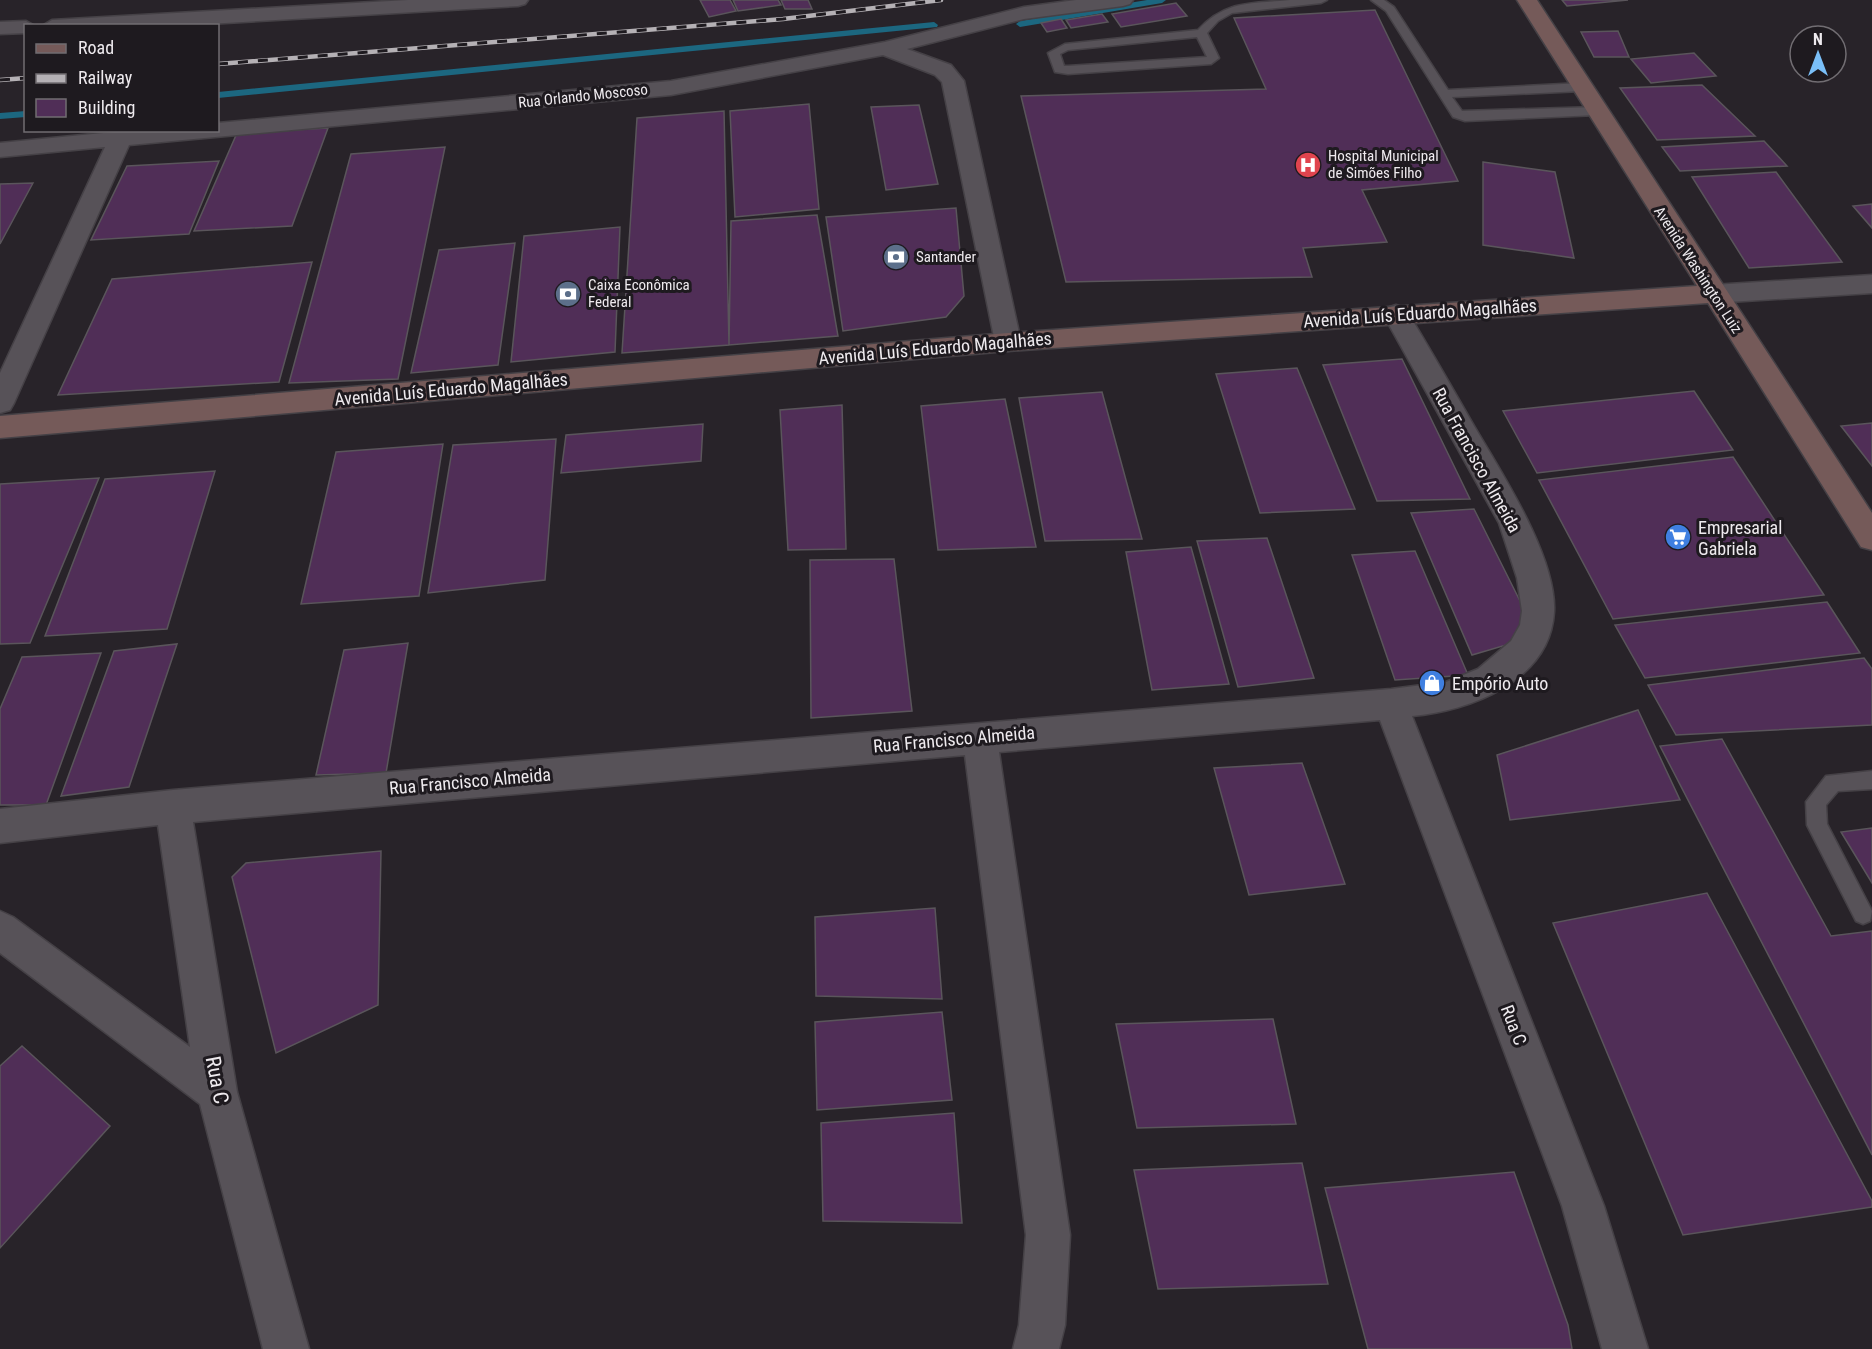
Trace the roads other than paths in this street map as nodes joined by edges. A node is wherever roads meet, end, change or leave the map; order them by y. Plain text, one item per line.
1 (175, 0) edge
2 (518, 0) edge
3 (1123, 0) edge
4 (1321, 0) edge
5 (1377, 0) edge
6 (1527, 0) edge
7 (171, 21) junction
8 (100, 24) edge
9 (0, 27) edge
10 (24, 27) edge
11 (1201, 33) junction
12 (885, 48) junction
13 (1582, 87) junction
14 (1444, 94) junction
15 (1598, 111) junction
16 (219, 130) edge
17 (194, 132) edge
18 (120, 139) junction
19 (0, 150) edge
20 (1872, 284) edge
21 (1713, 294) junction
22 (1396, 314) junction
23 (1008, 342) junction
24 (0, 403) edge
25 (0, 427) edge
26 (1872, 538) edge
27 (1391, 704) junction
28 (980, 737) junction
29 (1872, 780) edge
30 (173, 807) junction
31 (0, 826) edge
32 (1863, 914) dead end
33 (0, 930) edge
34 (218, 1092) junction
35 (286, 1349) edge
36 (1036, 1349) edge
37 (1625, 1349) edge

1 - 7 street
2 - 7 street
3 - 12 street, Rua Orlando Moscoso
4 - 11 lane
5 - 14 lane
6 - 13 main road, Avenida Washington Luiz
7 - 8 street
9 - 10 street
11 - 11 lane
12 - 16 street, Rua Orlando Moscoso
12 - 23 street
13 - 14 lane
13 - 15 main road, Avenida Washington Luiz
14 - 15 lane
15 - 21 main road, Avenida Washington Luiz
17 - 18 street, Rua Orlando Moscoso
18 - 19 street, Rua Orlando Moscoso
18 - 24 street
20 - 21 street, Avenida Luís Eduardo Magalhães
21 - 22 main road, Avenida Luís Eduardo Magalhães
21 - 26 main road, Avenida Washington Luiz
22 - 23 main road, Avenida Luís Eduardo Magalhães
22 - 27 street, Rua Francisco Almeida
23 - 25 main road, Avenida Luís Eduardo Magalhães
27 - 28 street, Rua Francisco Almeida
27 - 37 street, Rua C
28 - 30 street, Rua Francisco Almeida
28 - 36 street
29 - 32 lane
30 - 31 street, Rua Francisco Almeida
30 - 34 street, Rua C
33 - 34 street
34 - 35 street, Rua C

